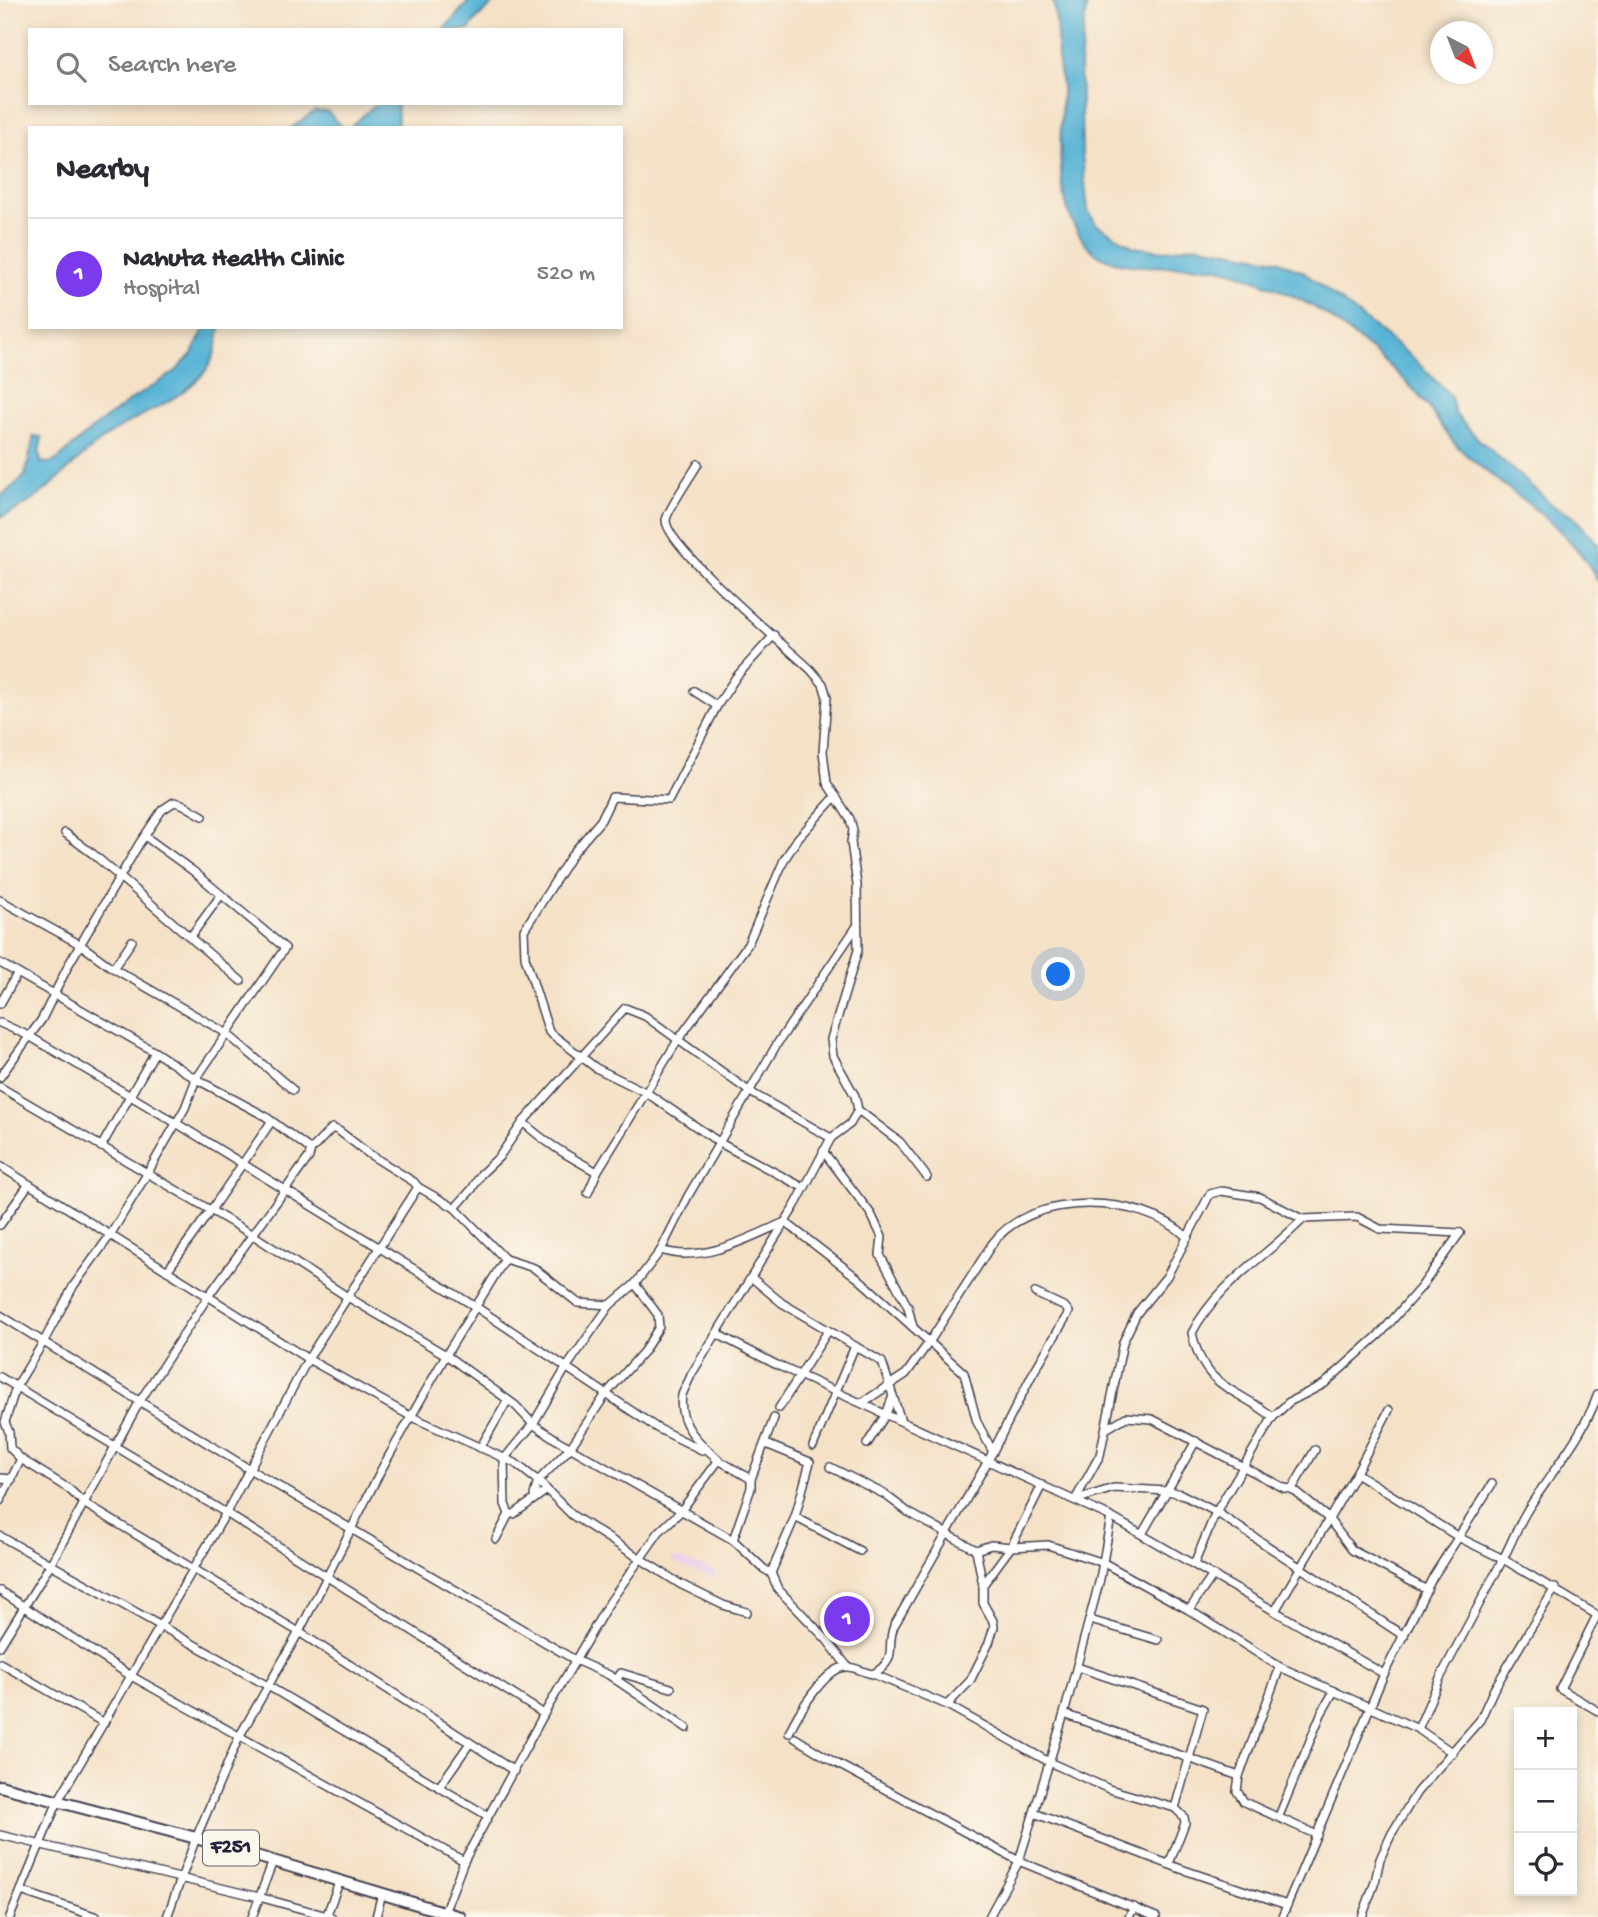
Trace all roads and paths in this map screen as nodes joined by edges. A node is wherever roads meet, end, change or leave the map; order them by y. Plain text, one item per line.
1 (698, 464) dead end
2 (774, 635) junction
3 (694, 691) dead end
4 (717, 706) junction
5 (836, 796) junction
6 (203, 816) dead end
7 (65, 833) dead end
8 (146, 837) junction
9 (119, 877) junction
10 (221, 895) junction
11 (0, 900) edge
12 (858, 926) junction
13 (191, 936) junction
14 (132, 941) dead end
15 (81, 945) junction
16 (0, 963) edge
17 (114, 967) junction
18 (17, 974) junction
19 (241, 981) dead end
20 (55, 994) junction
21 (0, 1004) edge
22 (0, 1023) edge
23 (226, 1033) junction
24 (29, 1036) junction
25 (678, 1040) junction
26 (155, 1052) junction
27 (580, 1056) junction
28 (0, 1077) edge
29 (196, 1079) junction
30 (0, 1087) edge
31 (293, 1090) dead end
32 (750, 1092) junction
33 (647, 1093) junction
34 (130, 1097) junction
35 (858, 1110) junction
36 (271, 1122) junction
37 (523, 1122) junction
38 (176, 1123) junction
39 (831, 1138) junction
40 (720, 1143) junction
41 (102, 1147) junction
42 (311, 1150) junction
43 (823, 1151) junction
44 (243, 1165) junction
45 (0, 1166) edge
46 (597, 1172) junction
47 (147, 1174) junction
48 (927, 1177) dead end
49 (29, 1184) junction
50 (418, 1187) junction
51 (804, 1188) junction
52 (285, 1190) junction
53 (588, 1193) dead end
54 (455, 1208) junction
55 (211, 1210) junction
56 (1303, 1219) junction
57 (785, 1222) junction
58 (0, 1225) edge
59 (253, 1235) junction
60 (109, 1237) junction
61 (1187, 1237) junction
62 (377, 1248) junction
63 (661, 1250) junction
64 (505, 1259) junction
65 (167, 1271) junction
66 (752, 1278) junction
67 (635, 1284) junction
68 (1035, 1293) dead end
69 (209, 1295) junction
70 (346, 1296) junction
71 (610, 1305) junction
72 (475, 1307) junction
73 (0, 1315) edge
74 (913, 1327) junction
75 (828, 1331) junction
76 (717, 1334) junction
77 (44, 1341) junction
78 (930, 1341) junction
79 (855, 1346) junction
80 (446, 1355) junction
81 (308, 1359) junction
82 (566, 1368) junction
83 (799, 1374) junction
84 (0, 1377) edge
85 (890, 1385) junction
86 (16, 1387) junction
87 (835, 1391) junction
88 (606, 1394) junction
89 (1598, 1394) edge
90 (893, 1396) junction
91 (508, 1400) junction
92 (140, 1401) junction
93 (862, 1403) junction
94 (779, 1408) dead end
95 (1389, 1410) dead end
96 (886, 1414) junction
97 (412, 1417) junction
98 (1273, 1417) junction
99 (2, 1419) edge
100 (774, 1419) dead end
101 (901, 1421) junction
102 (533, 1424) junction
103 (1106, 1429) junction
104 (1196, 1441) junction
105 (766, 1444) junction
106 (867, 1444) dead end
107 (114, 1446) junction
108 (813, 1446) dead end
109 (480, 1448) junction
110 (570, 1448) junction
111 (1315, 1450) dead end
112 (993, 1452) junction
113 (20, 1459) junction
114 (505, 1459) junction
115 (719, 1460) junction
116 (988, 1461) junction
117 (1244, 1465) junction
118 (830, 1467) dead end
119 (249, 1469) junction
120 (1356, 1473) junction
121 (0, 1478) edge
122 (12, 1479) junction
123 (751, 1479) junction
124 (538, 1482) junction
125 (1492, 1484) dead end
126 (1042, 1485) junction
127 (1292, 1489) junction
128 (547, 1490) junction
129 (1168, 1491) junction
130 (534, 1495) dead end
131 (1074, 1500) junction
132 (0, 1501) edge
133 (85, 1504) junction
134 (1216, 1511) junction
135 (680, 1512) junction
136 (226, 1514) junction
137 (509, 1514) junction
138 (794, 1517) junction
139 (1111, 1517) junction
140 (1328, 1518) junction
141 (353, 1529) junction
142 (1142, 1534) junction
143 (946, 1535) junction
144 (0, 1536) edge
145 (1460, 1538) junction
146 (496, 1539) dead end
147 (733, 1540) junction
148 (1012, 1547) junction
149 (976, 1550) junction
150 (860, 1551) dead end
151 (639, 1559) junction
152 (1503, 1559) junction
153 (1104, 1563) junction
154 (1194, 1564) junction
155 (50, 1565) junction
156 (1299, 1566) junction
157 (194, 1568) junction
158 (771, 1573) junction
159 (1213, 1575) junction
160 (326, 1577) junction
161 (983, 1584) junction
162 (1555, 1588) junction
163 (1427, 1590) junction
164 (0, 1591) edge
165 (23, 1606) junction
166 (1189, 1610) junction
167 (1275, 1611) junction
168 (747, 1612) dead end
169 (1090, 1620) junction
170 (160, 1628) junction
171 (299, 1632) junction
172 (1404, 1636) junction
173 (1158, 1640) dead end
174 (0, 1646) edge
175 (575, 1660) junction
176 (0, 1663) edge
177 (847, 1667) junction
178 (1077, 1667) junction
179 (1280, 1667) junction
180 (873, 1674) junction
181 (1384, 1674) junction
182 (131, 1676) junction
183 (616, 1680) junction
184 (268, 1686) junction
185 (671, 1688) dead end
186 (1334, 1691) junction
187 (947, 1705) junction
188 (1370, 1707) junction
189 (1598, 1711) edge
190 (544, 1714) junction
191 (1064, 1714) junction
192 (104, 1723) junction
193 (687, 1728) dead end
194 (1418, 1729) junction
195 (239, 1737) junction
196 (470, 1742) junction
197 (1453, 1754) junction
198 (1189, 1760) junction
199 (1049, 1762) junction
200 (514, 1771) junction
201 (1239, 1776) junction
202 (0, 1786) edge
203 (439, 1787) junction
204 (58, 1801) junction
205 (1175, 1808) junction
206 (1034, 1813) junction
207 (488, 1816) junction
208 (1279, 1816) junction
209 (0, 1835) edge
210 (1317, 1835) junction
211 (196, 1838) junction
212 (40, 1844) junction
213 (273, 1861) junction
214 (464, 1861) junction
215 (1019, 1861) junction
216 (1169, 1864) junction
217 (181, 1880) junction
218 (341, 1881) junction
219 (21, 1891) junction
220 (382, 1893) junction
221 (260, 1897) junction
222 (1287, 1905) junction
223 (1134, 1907) junction
224 (444, 1914) edge
225 (10, 1917) edge
226 (97, 1917) edge
227 (167, 1917) edge
228 (252, 1917) edge
229 (328, 1917) edge
230 (376, 1917) edge
231 (460, 1917) edge
232 (989, 1917) edge
233 (1129, 1917) edge
234 (1156, 1917) edge
235 (1282, 1917) edge
236 (1362, 1917) edge

1 - 2 street
2 - 4 street
2 - 5 street
3 - 4 street
4 - 27 street
5 - 12 street
5 - 25 street
6 - 8 street
7 - 9 street
8 - 9 street
8 - 10 street
9 - 13 street
9 - 15 street
10 - 13 street
10 - 23 street
11 - 15 street
12 - 32 street
12 - 35 street
13 - 19 street
14 - 17 street
15 - 17 street
15 - 20 street
16 - 18 street
17 - 23 street
18 - 20 street
18 - 21 street
20 - 24 street
20 - 26 street
22 - 24 street
23 - 29 street
23 - 31 street
24 - 28 street
24 - 34 street
25 - 27 street
25 - 32 street
25 - 33 street
26 - 29 street
26 - 34 street
27 - 33 street
27 - 37 street
29 - 36 street
29 - 38 street
30 - 41 street
32 - 39 street
32 - 40 street
33 - 40 street
33 - 46 street
34 - 38 street
34 - 41 street
35 - 39 street
35 - 48 street
36 - 42 street
36 - 44 street
37 - 46 street
37 - 54 street
38 - 44 street
38 - 47 street
39 - 43 street
40 - 51 street
40 - 63 street
41 - 47 street
42 - 50 street
42 - 52 street
43 - 51 street
43 - 74 street
44 - 52 street
44 - 55 street
45 - 49 street
46 - 53 street
47 - 55 street
47 - 60 street
49 - 58 street
49 - 60 street
50 - 54 street
50 - 62 street
51 - 57 street
52 - 59 street
52 - 62 street
54 - 64 street
55 - 59 street
55 - 65 street
56 - 61 street
56 - 98 street
56 - 98 street
57 - 63 street
57 - 66 street
57 - 74 street
59 - 69 street
59 - 70 street
60 - 65 street
60 - 77 street
61 - 78 street
61 - 103 street
62 - 70 street
62 - 72 street
63 - 67 street
64 - 71 street
64 - 72 street
65 - 69 street
66 - 75 street
66 - 76 street
67 - 71 street
67 - 88 street
68 - 112 street
69 - 81 street
69 - 92 street
70 - 80 street
70 - 81 street
71 - 82 street
72 - 80 street
72 - 82 street
73 - 77 street
74 - 78 street
75 - 79 street
75 - 83 street
76 - 83 street
76 - 115 street
77 - 86 street
77 - 92 street
78 - 85 street
78 - 112 street
79 - 85 street
79 - 87 street
80 - 91 street
80 - 97 street
81 - 97 street
81 - 119 street
82 - 88 street
82 - 102 street
83 - 87 street
83 - 94 street
84 - 86 street
85 - 90 street
85 - 93 street
86 - 99 street
86 - 107 street
87 - 93 street
87 - 108 street
88 - 110 street
88 - 115 street
89 - 152 street
90 - 96 street
90 - 101 street
91 - 102 street
91 - 109 street
92 - 107 street
92 - 119 street
93 - 96 street
95 - 120 street
96 - 101 street
96 - 106 street
97 - 109 street
97 - 141 street
98 - 117 street
99 - 113 street
100 - 105 street
101 - 116 street
102 - 110 street
102 - 114 street
103 - 104 street
103 - 131 street
104 - 117 street
104 - 129 street
105 - 123 street
105 - 138 street
107 - 133 street
107 - 136 street
109 - 114 street
110 - 124 street
110 - 135 street
111 - 127 street
112 - 116 street
113 - 122 street
113 - 133 street
114 - 124 street
114 - 137 street
115 - 123 street
115 - 135 street
116 - 126 street
116 - 143 street
117 - 127 street
117 - 134 street
118 - 143 street
119 - 136 street
119 - 141 street
120 - 140 street
120 - 145 street
121 - 122 street
122 - 132 street
123 - 147 street
124 - 128 street
124 - 130 street
125 - 145 street
126 - 131 street
126 - 148 street
127 - 140 street
128 - 137 street
128 - 151 street
129 - 131 street
129 - 134 street
129 - 142 street
131 - 139 street
133 - 155 street
133 - 157 street
134 - 154 street
134 - 156 street
135 - 147 street
135 - 151 street
136 - 157 street
136 - 160 street
137 - 146 street
138 - 150 street
138 - 158 street
139 - 142 street
139 - 153 street
140 - 156 street
140 - 163 street
141 - 160 street
141 - 175 street
142 - 154 street
143 - 149 street
143 - 180 street
144 - 155 street
145 - 152 street
145 - 163 street
147 - 158 street
148 - 149 street
148 - 153 street
148 - 161 street
149 - 161 street
151 - 168 street
151 - 175 street
152 - 162 street
152 - 194 street
153 - 166 street
153 - 169 street
154 - 159 street
155 - 165 street
155 - 170 street
156 - 167 street
156 - 172 street
157 - 170 street
157 - 171 street
158 - 177 street
159 - 166 street
159 - 167 street
160 - 171 street
160 - 190 street
161 - 187 street
162 - 189 street
162 - 197 street
163 - 172 street
164 - 165 street
165 - 174 street
165 - 182 street
166 - 179 street
167 - 181 street
169 - 173 street
169 - 178 street
170 - 182 street
170 - 184 street
171 - 184 street
171 - 196 street
172 - 181 street
175 - 183 street
175 - 190 street
176 - 192 street
177 - 180 street
177 - 215 street
178 - 191 street
178 - 198 street
179 - 186 street
179 - 201 street
180 - 187 street
181 - 188 street
182 - 192 street
182 - 195 street
183 - 185 street
183 - 193 street
184 - 195 street
184 - 203 street
186 - 188 street
186 - 208 street
187 - 199 street
188 - 194 street
188 - 210 street
190 - 200 street
191 - 198 street
191 - 199 street
192 - 204 street
194 - 197 street
195 - 211 street
195 - 214 street
196 - 200 street
196 - 203 street
197 - 236 street
198 - 201 street
198 - 205 street
199 - 205 street
199 - 206 street
200 - 207 street
201 - 208 street
202 - 204 main road, F251
203 - 207 street
204 - 211 main road, F251
204 - 212 street
205 - 216 street
206 - 215 street
206 - 216 street
207 - 214 street
208 - 210 street
209 - 212 street
210 - 222 street
211 - 213 main road, F251
211 - 217 street
212 - 217 street
212 - 219 street
213 - 218 main road, F251
213 - 221 street
214 - 224 street
215 - 223 street
215 - 232 street
216 - 222 street
217 - 221 street
217 - 227 street
218 - 220 main road, F251
218 - 229 street
219 - 225 street
219 - 226 street
220 - 224 main road, F251
220 - 230 street
221 - 228 street
221 - 229 street
222 - 235 street
223 - 233 street
223 - 234 street
224 - 231 main road, F251

